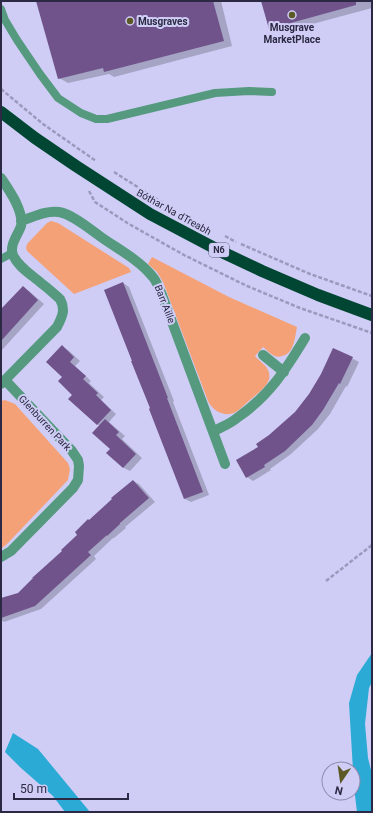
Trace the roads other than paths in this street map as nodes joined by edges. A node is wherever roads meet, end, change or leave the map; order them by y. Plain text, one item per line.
1 (1, 9) edge
2 (272, 92) dead end
3 (1, 113) edge
4 (1, 178) edge
5 (21, 222) junction
6 (12, 254) junction
7 (1, 260) edge
8 (372, 315) edge
9 (305, 338) dead end
10 (263, 355) dead end
11 (284, 372) junction
12 (3, 382) edge
13 (213, 432) junction
14 (224, 464) dead end
15 (1, 557) edge

1 - 2 lane
3 - 8 highway, Bóthar Na dTreabh / N6
4 - 5 street
5 - 6 street
5 - 13 street, Barr Aille
6 - 7 lane
6 - 12 street, Glenburren Park
9 - 11 street
10 - 11 street
11 - 13 street
12 - 15 street, Glenburren Park
13 - 14 street, Barr Aille

